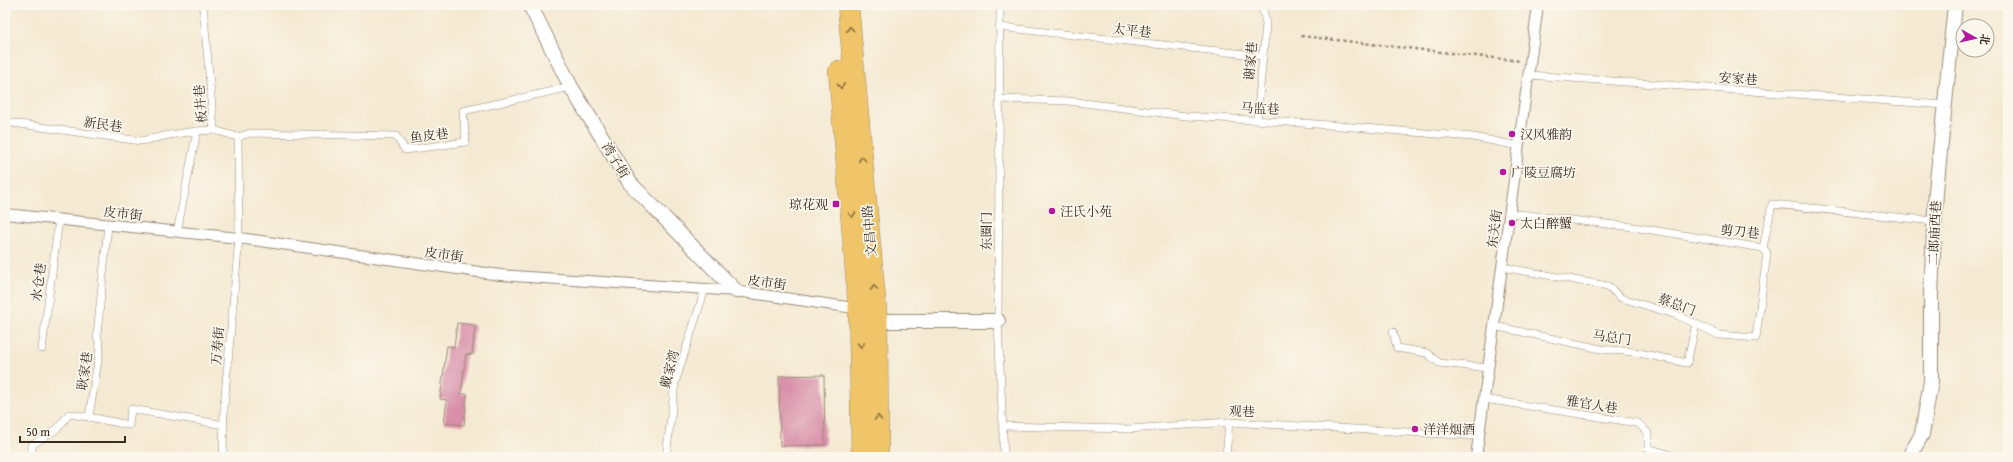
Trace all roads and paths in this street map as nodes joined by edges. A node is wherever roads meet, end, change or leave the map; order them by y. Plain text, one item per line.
1 (203, 5) edge
2 (530, 5) edge
3 (834, 5) edge
4 (848, 5) edge
5 (1000, 5) edge
6 (1262, 5) edge
7 (1538, 5) edge
8 (1955, 5) edge
9 (999, 27) junction
10 (1301, 36) dead end
11 (1263, 56) junction
12 (1530, 62) junction
13 (1529, 75) junction
14 (571, 87) junction
15 (999, 99) junction
16 (1945, 105) junction
17 (1257, 119) junction
18 (5, 122) edge
19 (214, 130) junction
20 (197, 131) junction
21 (238, 137) junction
22 (1519, 146) junction
23 (1510, 213) junction
24 (5, 214) edge
25 (59, 219) junction
26 (1935, 221) junction
27 (108, 225) junction
28 (177, 232) junction
29 (239, 238) junction
30 (1762, 248) junction
31 (1502, 267) junction
32 (705, 289) junction
33 (736, 291) junction
34 (859, 308) junction
35 (877, 321) junction
36 (998, 321) junction
37 (1696, 324) junction
38 (1494, 326) junction
39 (1393, 332) dead end
40 (42, 349) dead end
41 (1488, 368) junction
42 (1484, 399) junction
43 (89, 417) junction
44 (1228, 422) junction
45 (224, 425) junction
46 (1004, 426) junction
47 (1479, 436) junction
48 (32, 457) edge
49 (223, 457) edge
50 (666, 457) edge
51 (862, 457) edge
52 (878, 457) edge
53 (1004, 457) edge
54 (1226, 457) edge
55 (1476, 457) edge
56 (1678, 457) edge
57 (1909, 457) edge

1 - 19 lane, 板井巷
2 - 14 street, 湾子街
3 -> 34 main road, 文昌中路
35 -> 4 main road, 文昌中路
5 - 9 lane, 东圈门
6 - 11 lane, 谢家巷
7 - 12 street, 东关街
8 - 16 street, 二郎庙西巷
9 - 11 lane, 太平巷
9 - 15 lane, 东圈门
10 - 12 path
11 - 17 lane, 谢家巷
12 - 13 street, 东关街
13 - 16 lane, 安家巷
13 - 22 street, 东关街
14 - 21 lane, 鱼皮巷
14 - 33 street, 湾子街
15 - 17 lane, 马监巷
15 - 36 lane, 东圈门
16 - 26 street, 二郎庙西巷
17 - 22 lane, 马监巷
18 - 20 lane, 新民巷
19 - 20 lane, 板井巷
19 - 21 lane, 鱼皮巷
20 - 28 lane, 板井巷
21 - 29 lane, 万寿街
22 - 23 street, 东关街
23 - 30 lane, 剪刀巷
23 - 31 street, 东关街
24 - 25 street, 皮市街
25 - 27 street, 皮市街
25 - 40 lane, 水仓巷
26 - 30 lane, 剪刀巷
26 - 57 street, 二郎庙西巷
27 - 28 street, 皮市街
27 - 43 lane, 耿家巷
28 - 29 street, 皮市街
29 - 32 street, 皮市街
29 - 45 lane, 万寿街
30 - 37 lane, 蔡总门
31 - 37 lane, 蔡总门
31 - 38 street, 东关街
32 - 33 street, 皮市街
32 - 50 lane, 戴家湾
33 - 34 street, 皮市街
34 - 35 street, 皮市街
34 -> 51 main road, 文昌中路
35 - 36 street
52 -> 35 main road, 文昌中路
36 - 46 lane, 东圈门
37 - 38 lane, 马总门
38 - 41 street, 东关街
39 - 41 lane
41 - 42 street, 东关街
42 - 47 street, 东关街
42 - 56 lane, 雅官人巷
43 - 45 lane
43 - 48 lane
44 - 46 lane, 观巷
44 - 47 lane, 观巷
44 - 54 lane
45 - 49 lane, 万寿街
46 - 53 lane, 东圈门
47 - 55 street, 东关街

